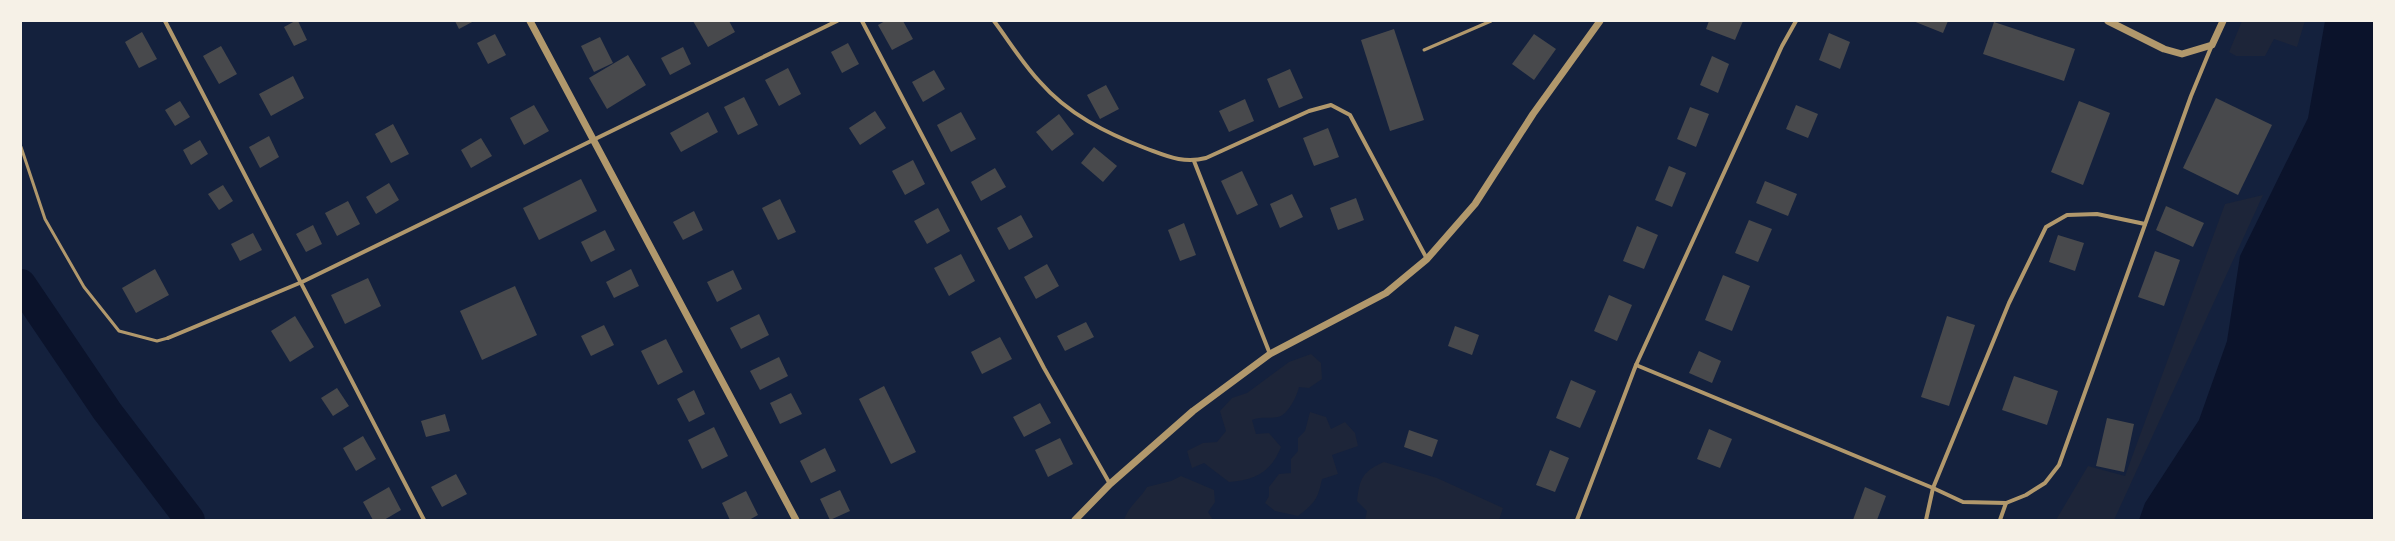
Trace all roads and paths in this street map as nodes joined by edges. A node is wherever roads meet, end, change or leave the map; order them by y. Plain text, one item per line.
1 (165, 21) edge
2 (530, 21) edge
3 (837, 21) edge
4 (862, 21) edge
5 (994, 21) edge
6 (1491, 21) edge
7 (1600, 21) edge
8 (1796, 21) edge
9 (2108, 21) edge
10 (2223, 21) edge
11 (2212, 45) junction
12 (1424, 50) dead end
13 (593, 140) junction
14 (21, 147) edge
15 (1194, 161) junction
16 (2145, 224) junction
17 (1427, 259) junction
18 (302, 282) junction
19 (168, 338) joint
20 (1270, 354) junction
21 (1636, 365) junction
22 (1110, 484) junction
23 (1933, 488) junction
24 (2006, 503) junction
25 (424, 520) edge
26 (796, 520) edge
27 (1075, 520) edge
28 (1577, 520) edge
29 (1926, 520) edge
30 (2000, 520) edge

1 - 18 street
2 - 13 street
3 - 13 street
4 - 22 street
5 - 15 street
6 - 12 lane
7 - 17 street
8 - 21 street
9 - 11 street
10 - 11 street
11 - 16 street
13 - 18 street
13 - 26 street
14 - 19 lane
15 - 17 street
15 - 20 street
16 - 23 street
16 - 24 street
17 - 20 street
18 - 19 street
18 - 25 street
20 - 22 street
21 - 23 street
21 - 28 street
22 - 27 street
23 - 24 street
23 - 29 street
24 - 30 street

